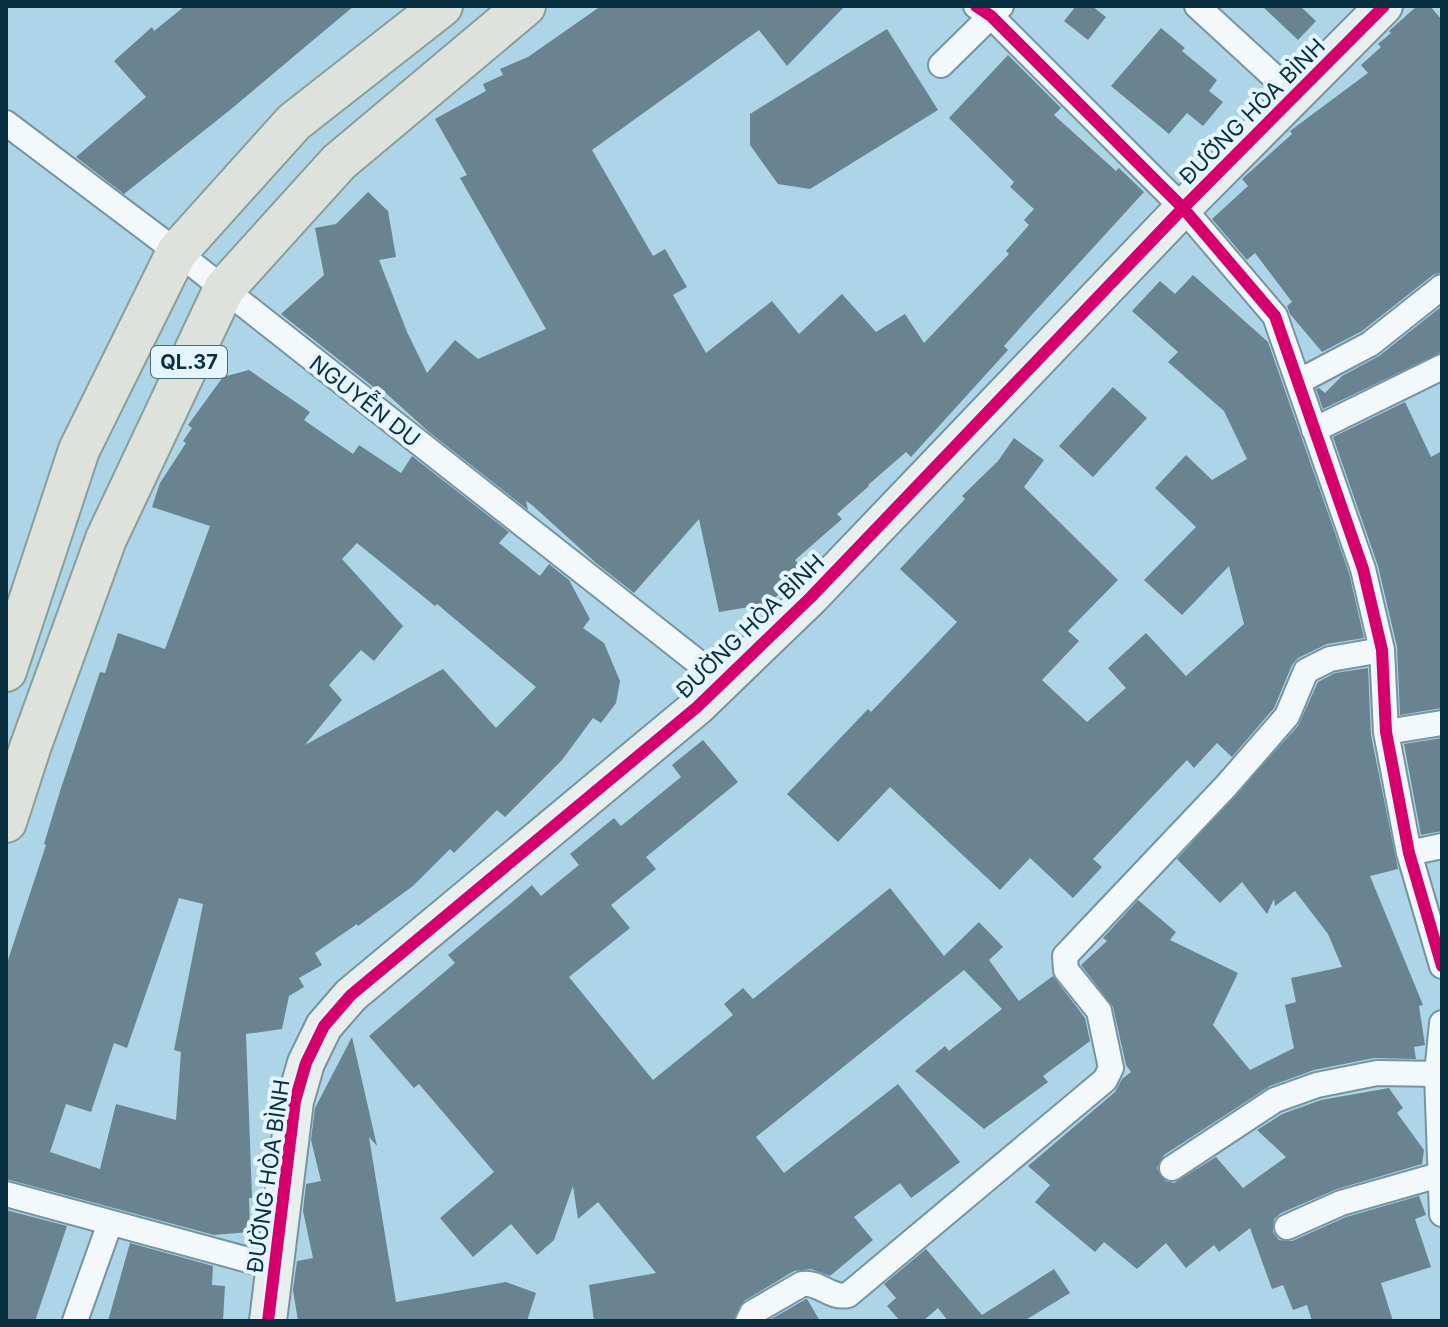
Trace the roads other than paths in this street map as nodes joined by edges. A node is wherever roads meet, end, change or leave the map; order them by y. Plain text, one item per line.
1 (442, 6) edge
2 (525, 6) edge
3 (1197, 6) edge
4 (1384, 6) edge
5 (989, 9) edge
6 (941, 65) dead end
7 (1295, 96) junction
8 (6, 123) edge
9 (1183, 208) junction
10 (177, 252) junction
11 (1442, 287) edge
12 (224, 289) junction
13 (1442, 367) edge
14 (1298, 382) junction
15 (1314, 430) junction
16 (1382, 650) junction
17 (6, 671) edge
18 (723, 682) junction
19 (1442, 723) edge
20 (1386, 732) junction
21 (6, 822) edge
22 (1442, 846) edge
23 (1409, 853) junction
24 (1442, 966) edge
25 (1442, 1023) edge
26 (1440, 1074) edge
27 (1172, 1168) dead end
28 (1439, 1175) junction
29 (6, 1194) edge
30 (1442, 1214) edge
31 (110, 1223) junction
32 (1287, 1227) dead end
33 (274, 1267) junction
34 (75, 1321) edge
35 (268, 1321) edge
36 (748, 1321) edge

1 - 10 main road, QL.37
2 - 12 main road, QL.37
3 - 7 street
4 - 7 street, ĐƯỜNG HÒA BÌNH
5 - 6 street
5 - 9 street
7 - 9 street, ĐƯỜNG HÒA BÌNH
8 - 10 street, NGUYỄN DU
9 - 14 street
9 - 18 street, ĐƯỜNG HÒA BÌNH
10 - 12 street, NGUYỄN DU
10 - 17 main road, QL.37
11 - 14 street
12 - 18 street, NGUYỄN DU
12 - 21 main road, QL.37
13 - 15 street
14 - 15 street
15 - 16 street
16 - 20 street
16 - 36 street
18 - 33 street, ĐƯỜNG HÒA BÌNH
19 - 20 street
20 - 23 street
22 - 23 street
23 - 24 street
25 - 26 street
26 - 27 street
26 - 28 street
28 - 30 street
28 - 32 street
29 - 31 street
31 - 33 street
31 - 34 street
33 - 35 street, ĐƯỜNG HÒA BÌNH

